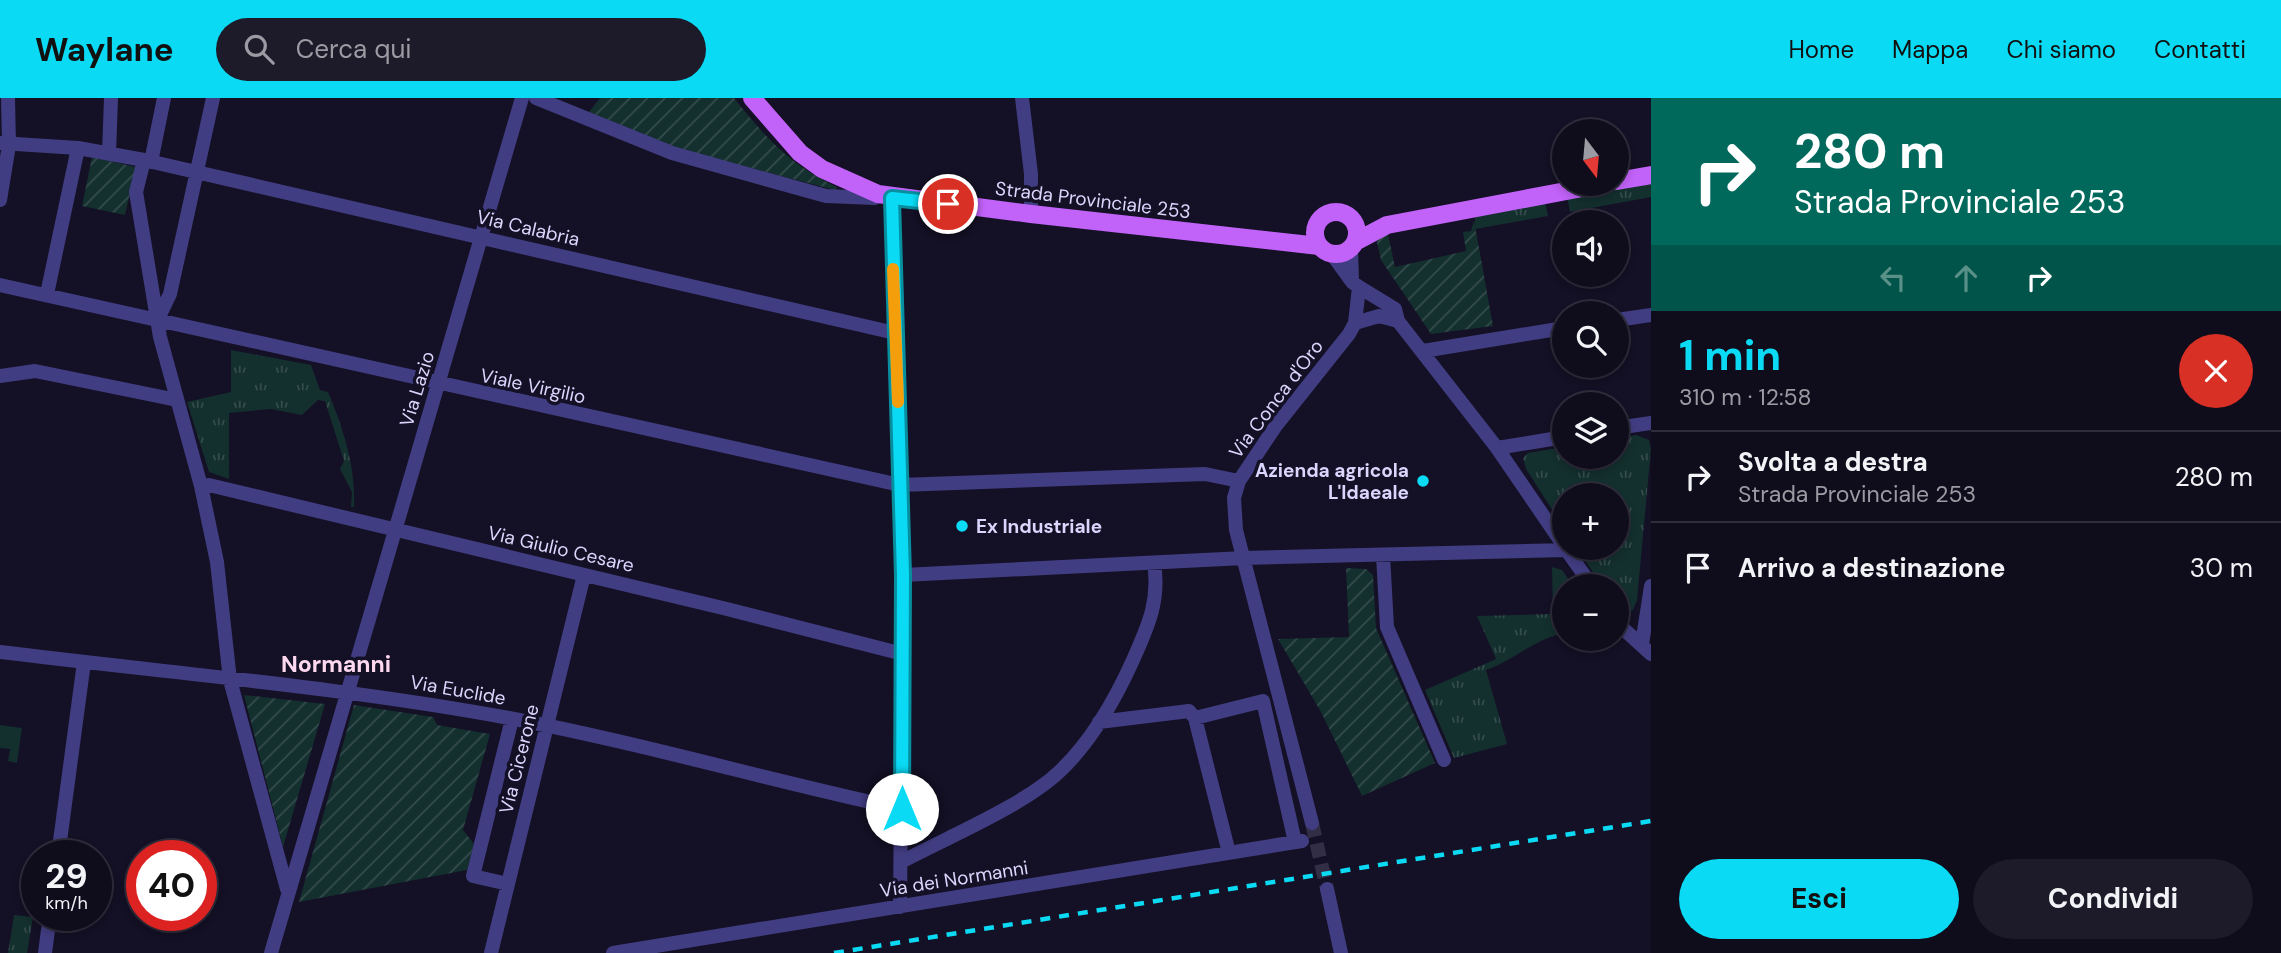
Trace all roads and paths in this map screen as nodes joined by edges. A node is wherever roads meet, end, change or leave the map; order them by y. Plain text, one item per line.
1 (8, 98) edge
2 (111, 98) edge
3 (164, 98) edge
4 (213, 98) edge
5 (522, 98) edge
6 (536, 98) edge
7 (752, 98) edge
8 (1022, 98) edge
9 (5, 144) edge
10 (78, 148) junction
11 (109, 154) junction
12 (147, 161) junction
13 (197, 172) junction
14 (1651, 175) edge
15 (1629, 179) edge
16 (1552, 194) edge
17 (885, 196) junction
18 (0, 200) edge
19 (1031, 215) junction
20 (1350, 216) junction
21 (1387, 225) junction
22 (1316, 226) junction
23 (483, 237) junction
24 (1262, 239) junction
25 (1353, 245) junction
26 (1325, 250) junction
27 (0, 285) edge
28 (1356, 285) junction
29 (47, 294) junction
30 (1651, 315) edge
31 (1629, 318) edge
32 (158, 319) junction
33 (1398, 321) junction
34 (1355, 323) junction
35 (1552, 330) edge
36 (895, 333) junction
37 (1423, 351) junction
38 (0, 376) edge
39 (438, 385) junction
40 (177, 400) junction
41 (1651, 423) edge
42 (1629, 426) edge
43 (1552, 439) edge
44 (1497, 448) junction
45 (1239, 481) junction
46 (209, 485) dead end
47 (900, 485) junction
48 (1552, 528) edge
49 (394, 530) junction
50 (1552, 549) edge
51 (1383, 555) junction
52 (1244, 558) junction
53 (1154, 563) junction
54 (584, 575) junction
55 (903, 575) junction
56 (1651, 586) edge
57 (1629, 634) edge
58 (1646, 649) edge
59 (0, 652) edge
60 (902, 654) junction
61 (84, 662) junction
62 (230, 680) junction
63 (345, 690) junction
64 (512, 719) junction
65 (1195, 719) junction
66 (1099, 722) junction
67 (547, 727) junction
68 (1444, 760) dead end
69 (902, 809) junction
70 (1312, 823) tunnel mouth
71 (60, 840) edge
72 (1229, 853) junction
73 (901, 862) junction
74 (508, 884) junction
75 (1327, 889) tunnel mouth
76 (288, 891) junction
77 (900, 907) junction
78 (48, 931) edge
79 (45, 953) edge
80 (271, 953) edge
81 (491, 953) edge
82 (613, 953) edge
83 (1341, 953) edge

1 - 9 street
2 - 11 street
3 - 12 street
4 - 13 street
5 - 23 street, Via Lazio
6 - 17 street
7 - 17 main road, Strada Provinciale 253
8 - 19 street
9 - 10 street, Via Calabria
9 - 18 street
10 - 11 street, Via Calabria
10 - 29 street
11 - 12 street, Via Calabria
12 - 13 street, Via Calabria
12 - 32 street
13 - 23 street, Via Calabria
13 - 32 street
14 - 15 main road
16 - 21 main road, Strada Provinciale 253
17 - 19 main road, Strada Provinciale 253
17 - 36 street
19 - 24 main road, Strada Provinciale 253
20 - 21 main road, Strada Provinciale 253
20 - 22 main road, Strada Provinciale 253
20 - 25 main road
21 - 25 main road, Strada Provinciale 253
22 - 24 main road, Strada Provinciale 253
22 - 26 main road
23 - 36 street, Via Calabria
23 - 39 street, Via Lazio
24 - 26 main road, Strada Provinciale 253
25 - 26 main road, Strada Provinciale 253
25 - 28 street
26 - 28 street
27 - 29 street, Viale Virgilio
28 - 33 street
28 - 34 street
29 - 32 street, Viale Virgilio
30 - 31 street
32 - 39 street, Viale Virgilio
32 - 40 street
33 - 34 street
33 - 37 street
34 - 45 street, Via Conca d'Oro
35 - 37 street
36 - 47 street
37 - 44 street
38 - 40 street
39 - 47 street, Viale Virgilio
39 - 49 street, Via Lazio
40 - 62 street
41 - 42 street
43 - 44 street
44 - 48 street
45 - 47 street, Viale Virgilio
45 - 52 street, Via Conca d'Oro
46 - 49 street, Via Giulio Cesare
47 - 55 street
49 - 54 street, Via Giulio Cesare
49 - 63 street, Via Lazio
50 - 51 street
51 - 52 street
51 - 68 street
52 - 53 street
52 - 70 street, Via Conca d'Oro
53 - 55 street
53 - 66 street
54 - 60 street, Via Giulio Cesare
54 - 67 street, Via Cicerone
55 - 60 street
56 - 58 street
57 - 58 street
59 - 61 street, Via Euclide
60 - 69 street
61 - 62 street, Via Euclide
61 - 71 street
62 - 63 street, Via Euclide
62 - 76 street
63 - 64 street, Via Euclide
63 - 76 street, Via Lazio
64 - 67 street, Via Euclide
64 - 74 street
65 - 66 street
65 - 72 street
65 - 72 street, Via dei Normanni
66 - 73 street
67 - 69 street, Via Euclide
67 - 74 street, Via Cicerone
69 - 73 street
72 - 77 street, Via dei Normanni
73 - 77 street
74 - 81 street, Via Cicerone
75 - 83 street
76 - 80 street, Via Lazio
77 - 82 street, Via dei Normanni
78 - 79 street

